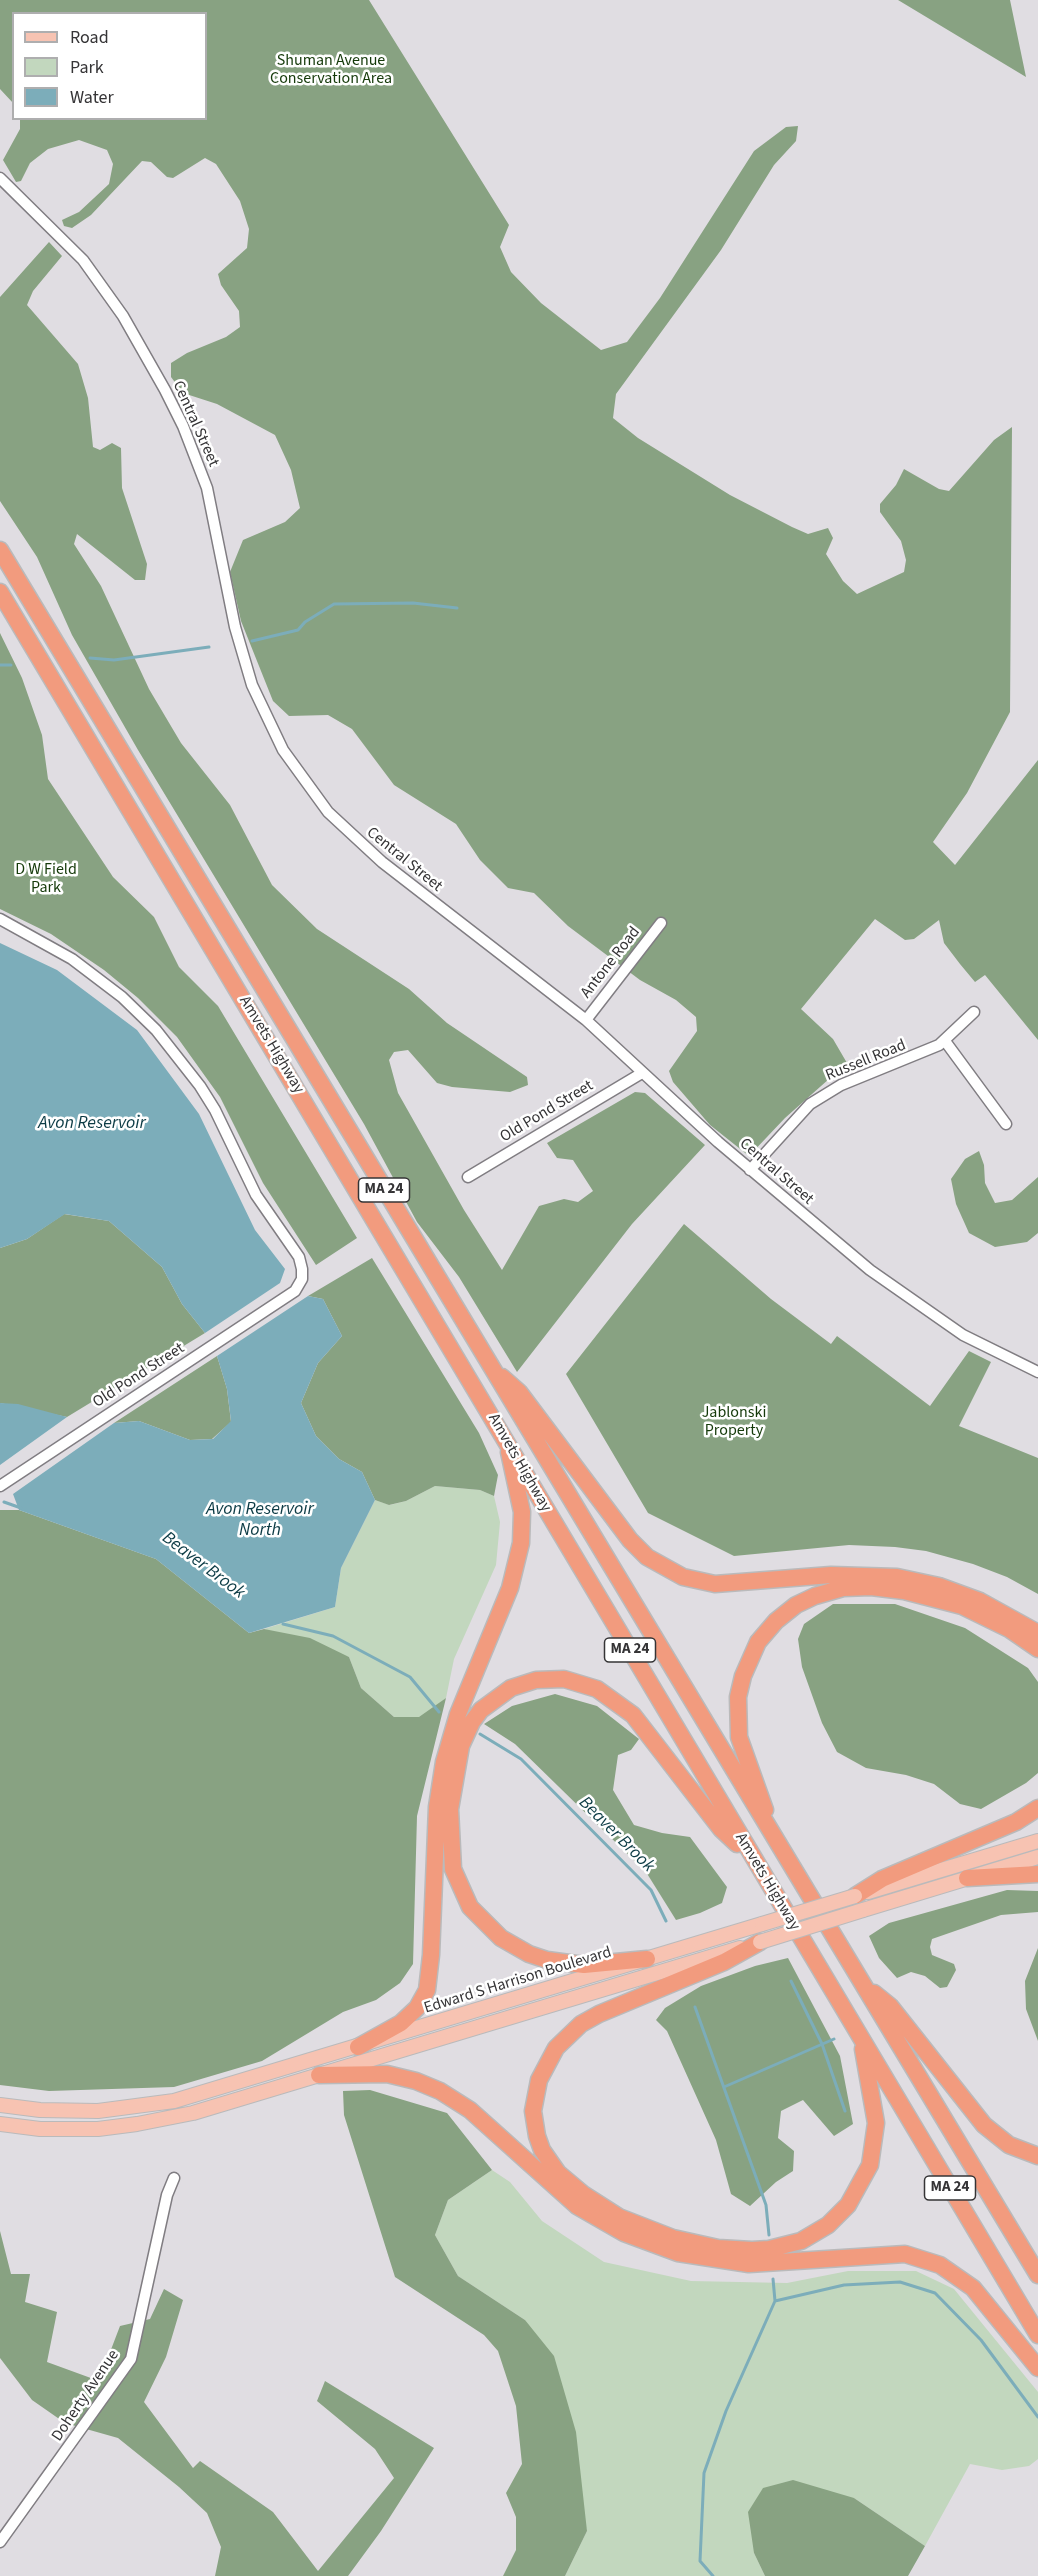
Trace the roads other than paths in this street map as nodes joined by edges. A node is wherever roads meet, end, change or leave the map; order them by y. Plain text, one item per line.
1 (0, 178) edge
2 (0, 550) edge
3 (0, 592) edge
4 (0, 919) edge
5 (661, 923) dead end
6 (974, 1012) dead end
7 (586, 1020) junction
8 (945, 1041) junction
9 (642, 1073) junction
10 (1006, 1124) dead end
11 (750, 1170) junction
12 (468, 1177) dead end
13 (490, 1367) junction
14 (1038, 1372) edge
15 (507, 1442) junction
16 (1, 1485) edge
17 (1038, 1633) edge
18 (1038, 1649) edge
19 (1038, 1808) edge
20 (770, 1829) junction
21 (1038, 1841) edge
22 (1038, 1857) edge
23 (753, 1858) junction
24 (1038, 1874) edge
25 (967, 1878) junction
26 (859, 1903) junction
27 (760, 1942) junction
28 (647, 1959) junction
29 (865, 1987) junction
30 (862, 2042) junction
31 (358, 2047) junction
32 (319, 2075) junction
33 (0, 2105) edge
34 (0, 2124) edge
35 (1038, 2156) edge
36 (174, 2178) dead end
37 (1038, 2275) edge
38 (1038, 2335) edge
39 (1038, 2368) edge
40 (0, 2542) edge

1 - 7 street, Central Street
2 - 13 highway, Amvets Highway / MA 24
3 - 15 highway, Amvets Highway / MA 24
4 - 16 street, Old Pond Street
5 - 7 street, Antone Road
6 - 8 street, Russell Road
7 - 9 street, Central Street
8 - 10 street
8 - 11 street, Russell Road
9 - 11 street, Central Street
9 - 12 street, Old Pond Street
11 - 14 street, Central Street
13 - 17 highway
13 - 20 highway, Amvets Highway / MA 24
15 - 23 highway, Amvets Highway / MA 24
15 - 31 highway
18 - 20 highway
19 - 26 highway
20 - 29 highway, Amvets Highway / MA 24
21 - 26 main road, Edward S Harrison Boulevard
22 - 25 main road, Edward S Harrison Boulevard
23 - 28 highway
23 - 30 highway, Amvets Highway / MA 24
24 - 25 highway
25 - 26 main road, Edward S Harrison Boulevard
26 - 27 main road, Edward S Harrison Boulevard, bridge
26 - 28 main road, Edward S Harrison Boulevard, bridge
27 - 30 highway
27 - 32 main road, Edward S Harrison Boulevard
28 - 31 main road, Edward S Harrison Boulevard
29 - 35 highway
29 - 37 highway, Amvets Highway / MA 24
30 - 38 highway, Amvets Highway / MA 24
31 - 33 main road, Edward S Harrison Boulevard
32 - 34 main road, Edward S Harrison Boulevard
32 - 39 highway
36 - 40 street, Doherty Avenue

